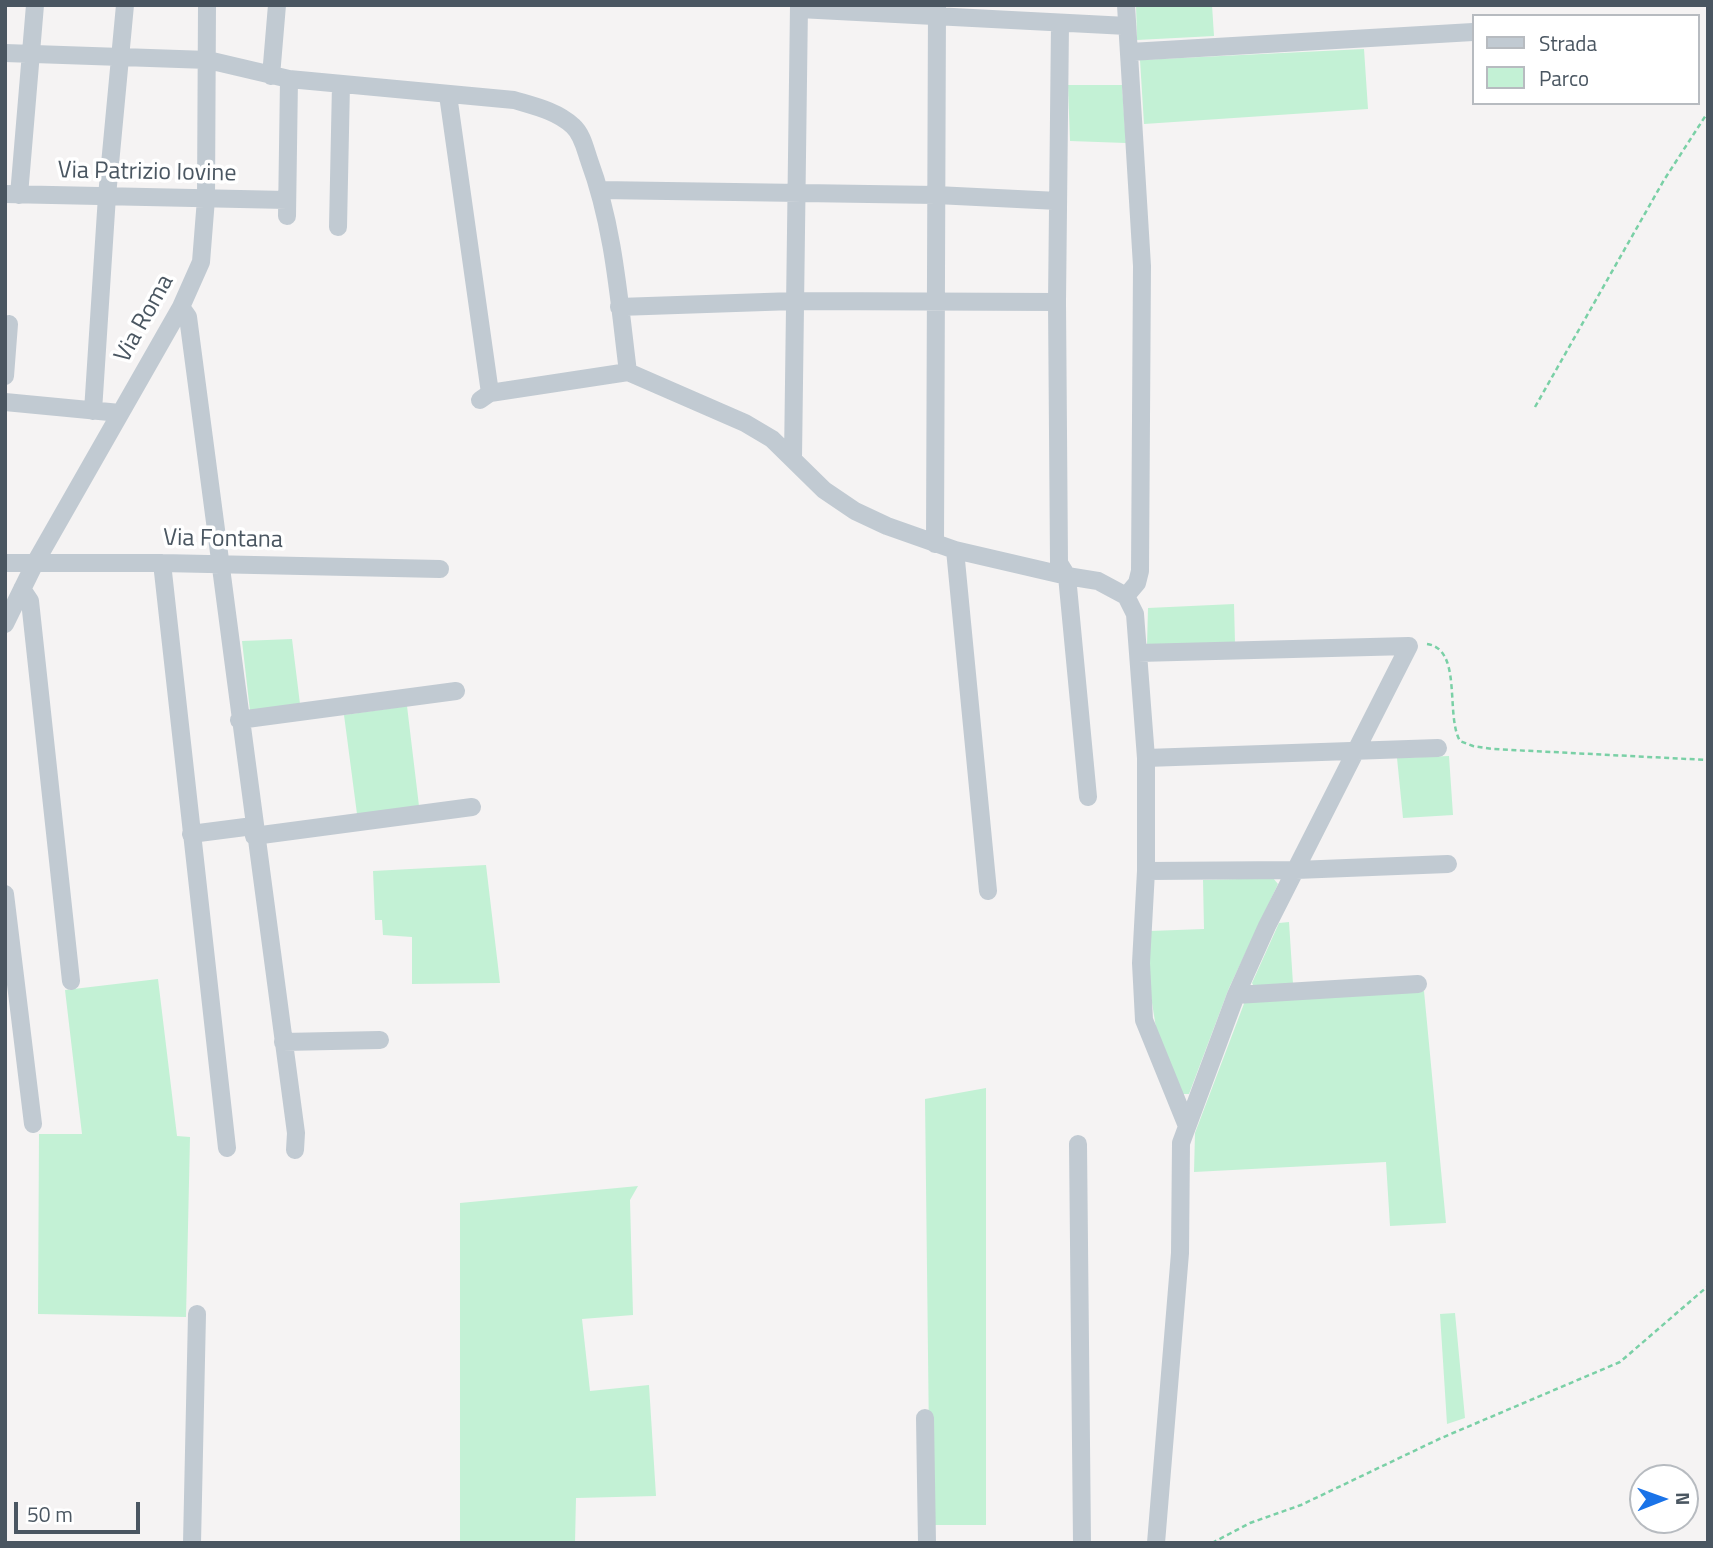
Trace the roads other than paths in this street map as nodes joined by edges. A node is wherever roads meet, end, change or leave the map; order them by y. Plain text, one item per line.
1 (35, 5) edge
2 (125, 5) edge
3 (206, 5) edge
4 (277, 5) edge
5 (1126, 5) edge
6 (799, 7) edge
7 (937, 11) edge
8 (1060, 24) junction
9 (1127, 26) junction
10 (1472, 32) edge
11 (1130, 52) junction
12 (5, 53) edge
13 (30, 54) junction
14 (122, 57) junction
15 (208, 60) junction
16 (271, 76) junction
17 (289, 79) junction
18 (341, 84) junction
19 (448, 94) junction
20 (600, 190) junction
21 (795, 193) junction
22 (12, 194) edge
23 (936, 195) junction
24 (107, 196) junction
25 (206, 199) junction
26 (1058, 201) junction
27 (338, 227) dead end
28 (794, 301) junction
29 (934, 302) junction
30 (1058, 302) junction
31 (181, 307) junction
32 (619, 307) junction
33 (9, 324) dead end
34 (628, 372) junction
35 (5, 376) edge
36 (5, 402) edge
37 (93, 411) junction
38 (120, 413) junction
39 (793, 458) junction
40 (935, 544) junction
41 (955, 550) junction
42 (5, 563) edge
43 (35, 563) junction
44 (162, 563) junction
45 (222, 565) junction
46 (440, 569) dead end
47 (1067, 576) junction
48 (22, 589) junction
49 (1126, 596) junction
50 (5, 624) edge
51 (1138, 653) junction
52 (456, 691) dead end
53 (239, 720) junction
54 (1438, 748) dead end
55 (1358, 751) junction
56 (1146, 758) junction
57 (1088, 797) dead end
58 (472, 807) dead end
59 (254, 831) junction
60 (191, 834) junction
61 (1448, 864) dead end
62 (1296, 870) junction
63 (1146, 871) junction
64 (988, 891) dead end
65 (5, 894) edge
66 (71, 981) dead end
67 (1418, 984) dead end
68 (1236, 995) junction
69 (380, 1040) dead end
70 (283, 1042) junction
71 (33, 1124) dead end
72 (1187, 1126) junction
73 (1078, 1144) dead end
74 (227, 1148) dead end
75 (295, 1150) dead end
76 (197, 1314) dead end
77 (925, 1419) dead end
78 (192, 1543) edge
79 (927, 1543) edge
80 (1082, 1543) edge
81 (1156, 1543) edge

1 - 13 street
2 - 14 street
3 - 15 street, Via Roma
4 - 16 street
5 - 9 street
6 - 7 street
6 - 21 street
7 - 8 street
7 - 23 street
8 - 9 street
8 - 26 street
9 - 11 street
10 - 11 street
11 - 49 street
12 - 13 street
13 - 14 street
13 - 22 street
14 - 15 street
14 - 24 street
15 - 16 street
15 - 25 street, Via Roma
16 - 17 street
17 - 18 street
17 - 25 street, Via Patrizio Iovine
18 - 19 street
18 - 27 street
19 - 20 street
19 - 34 street
20 - 21 street
20 - 32 street
21 - 23 street
21 - 28 street
22 - 24 street, Via Patrizio Iovine
23 - 26 street
23 - 29 street
24 - 25 street, Via Patrizio Iovine
24 - 37 street
25 - 31 street, Via Roma
26 - 30 street
28 - 29 street
28 - 32 street
28 - 39 street
29 - 30 street
29 - 40 street
30 - 47 street
31 - 38 street, Via Roma
31 - 45 street
32 - 34 street
33 - 35 street
34 - 39 street
36 - 37 street
37 - 38 street
38 - 43 street, Via Roma
39 - 40 street
40 - 41 street
41 - 47 street
41 - 64 street
42 - 43 street, Via Fontana
43 - 44 street, Via Fontana
43 - 48 street, Via Roma
44 - 45 street, Via Fontana
44 - 60 street
45 - 46 street, Via Fontana
45 - 53 street
47 - 49 street
47 - 57 street
48 - 50 street, Via Roma
48 - 66 street
49 - 51 street
51 - 55 street
51 - 56 street
52 - 53 street
53 - 59 street
54 - 55 street
55 - 56 street
55 - 62 street
56 - 63 street
58 - 59 street
59 - 60 street
59 - 70 street
60 - 74 street
61 - 62 street
62 - 63 street
62 - 68 street
63 - 72 street
65 - 71 street
67 - 68 street
68 - 72 street
69 - 70 street
70 - 75 street
72 - 81 street
73 - 80 street
76 - 78 street
77 - 79 street

